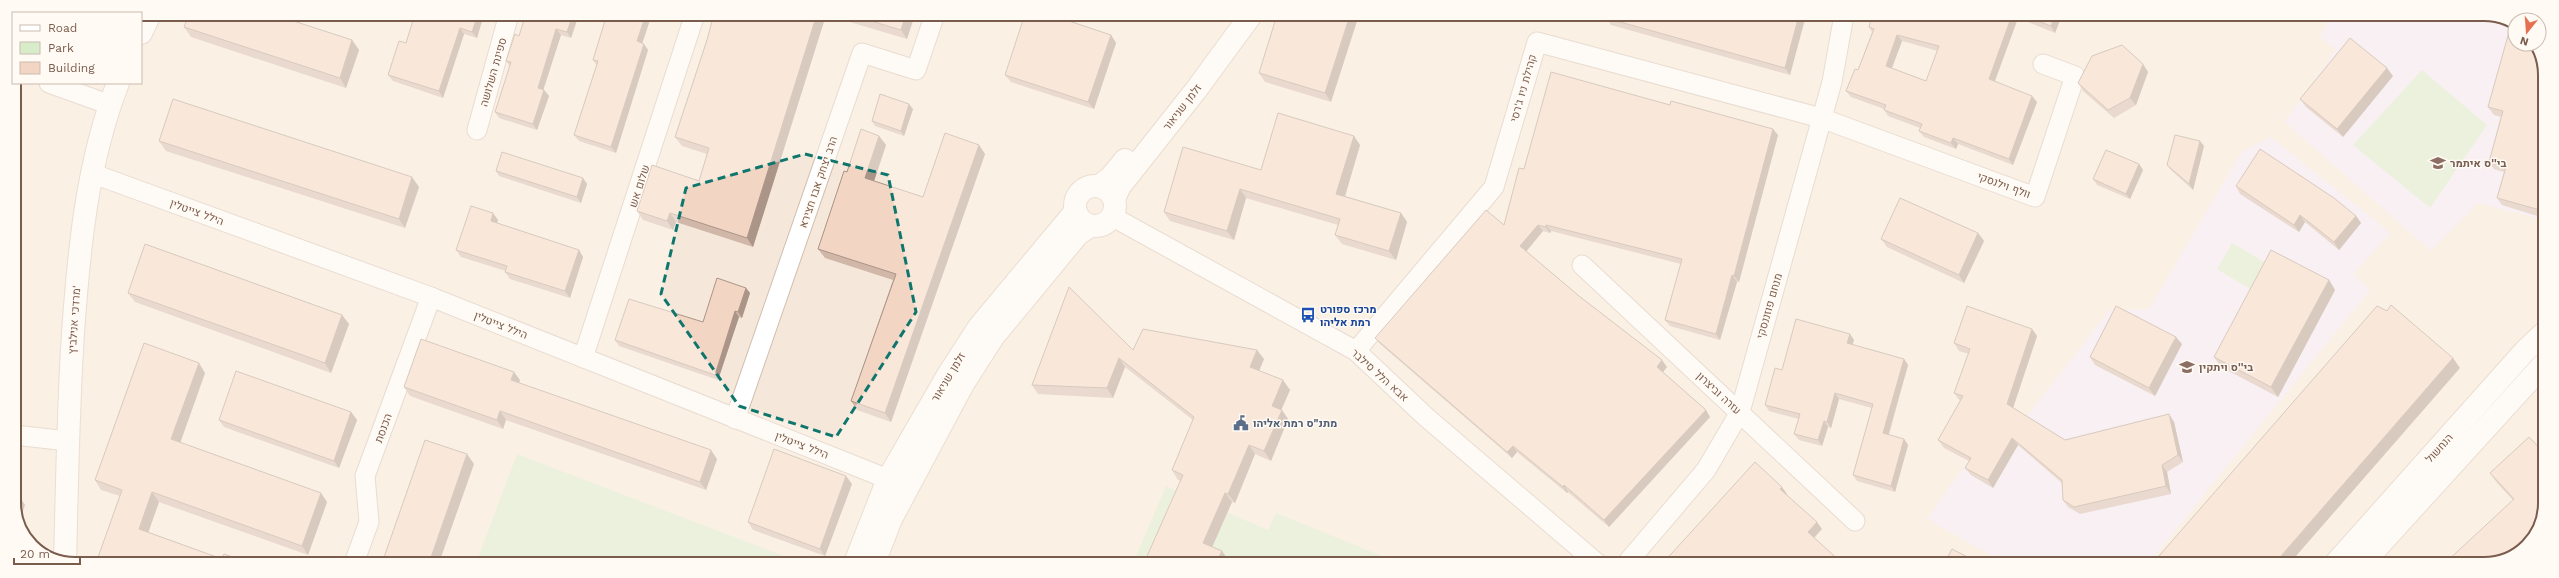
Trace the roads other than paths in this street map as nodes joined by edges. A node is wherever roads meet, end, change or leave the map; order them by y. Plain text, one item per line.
1 (147, 21) edge
2 (507, 21) edge
3 (693, 21) edge
4 (933, 21) edge
5 (1232, 21) edge
6 (1247, 21) edge
7 (1843, 21) edge
8 (142, 31) edge
9 (2043, 64) dead end
10 (52, 84) edge
11 (118, 84) edge
12 (102, 102) dead end
13 (1822, 118) junction
14 (477, 130) dead end
15 (91, 173) junction
16 (1109, 201) junction
17 (1083, 219) junction
18 (1582, 265) dead end
19 (431, 297) junction
20 (2538, 339) edge
21 (1356, 351) junction
22 (583, 358) junction
23 (2538, 371) edge
24 (1740, 412) junction
25 (735, 419) junction
26 (21, 436) edge
27 (68, 441) junction
28 (897, 484) junction
29 (1855, 522) dead end
30 (65, 556) edge
31 (356, 557) edge
32 (858, 557) edge
33 (876, 557) edge
34 (1590, 557) edge
35 (1632, 557) edge
36 (2341, 557) edge
37 (2368, 557) edge

1 - 8 street
2 - 14 street, ספינת השלושה
3 - 22 street, שלום אש
4 - 25 street, הרב יצחק אבו חצירא
5 - 16 street, זלמן שניאור
6 - 16 street, זלמן שניאור
7 - 13 street, מנחם פוזננסקי
9 - 13 street, וולף וילנסקי
10 - 12 street
11 - 15 street, מרדכי אנילביץ'
13 - 21 street, קהילת ניו ג'רסי
13 - 24 street, מנחם פוזננסקי
15 - 19 street, הילל צייטלין
15 - 27 street, מרדכי אנילביץ'
16 - 17 street
16 - 17 street
16 - 21 street, אבא הלל סילבר
17 - 28 street, זלמן שניאור
18 - 24 street, עזרה וביצרון
19 - 22 street, הילל צייטלין
19 - 31 street, הכנסת
20 - 36 street, הנחשול
21 - 34 street, אבא הלל סילבר
22 - 25 street, הילל צייטלין
23 - 37 street, הנחשול
24 - 29 street, עזרה וביצרון
24 - 35 street, מנחם פוזננסקי
25 - 28 street, הילל צייטלין
26 - 27 street
27 - 30 street, מרדכי אנילביץ'
28 - 32 street, זלמן שניאור
28 - 33 street, זלמן שניאור

